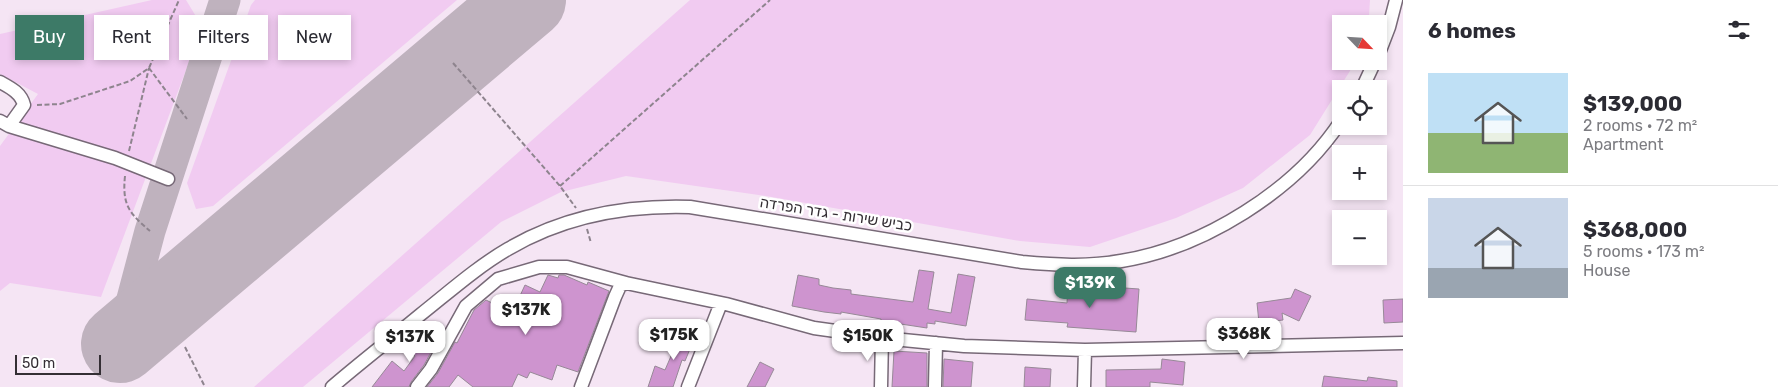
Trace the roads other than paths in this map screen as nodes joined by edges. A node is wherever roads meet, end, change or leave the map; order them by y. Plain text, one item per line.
1 (1396, 0) edge
2 (1388, 30) edge
3 (0, 82) edge
4 (4, 123) edge
5 (1332, 132) edge
6 (168, 179) dead end
7 (626, 283) junction
8 (721, 303) junction
9 (882, 337) junction
10 (936, 343) junction
11 (1403, 343) edge
12 (1085, 350) junction
13 (332, 387) edge
14 (417, 387) edge
15 (581, 387) edge
16 (688, 387) edge
17 (881, 387) edge
18 (935, 387) edge
19 (1084, 387) edge

1 - 2 street
3 - 4 street
4 - 6 street
5 - 13 street, כביש שירות - גדר הפרדה
7 - 8 street
7 - 14 street
7 - 15 street
8 - 9 street
8 - 16 street
9 - 10 street
9 - 17 street
10 - 12 street
10 - 18 street
11 - 12 street
12 - 19 street

